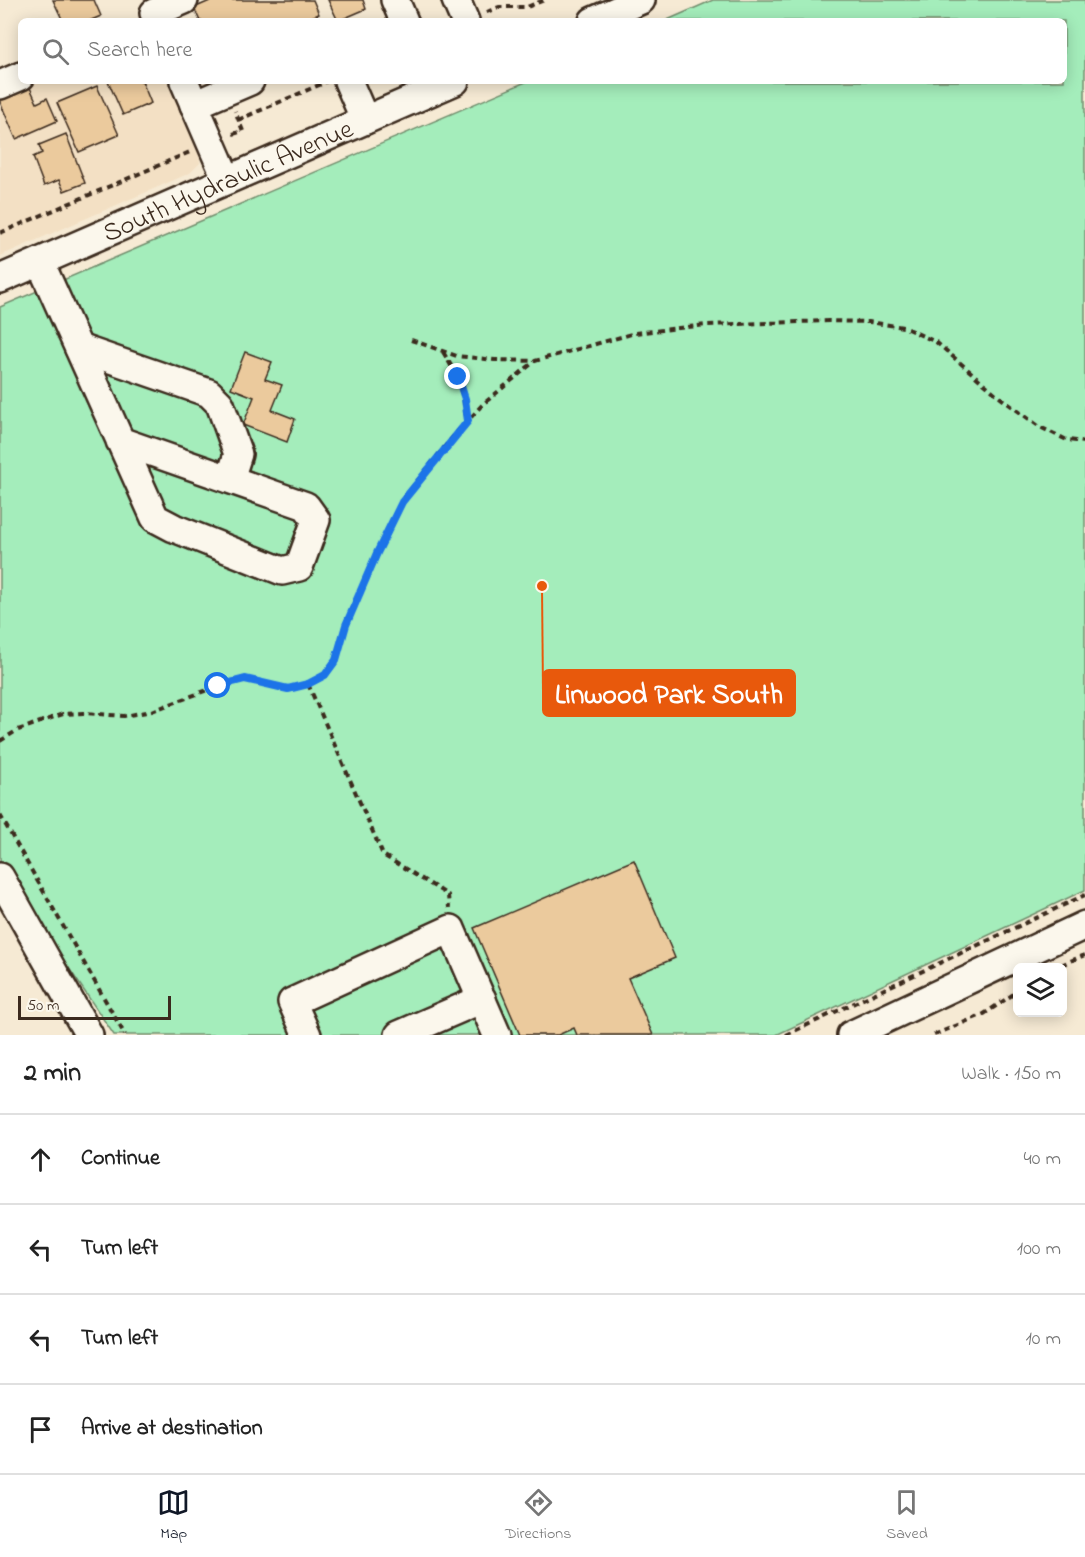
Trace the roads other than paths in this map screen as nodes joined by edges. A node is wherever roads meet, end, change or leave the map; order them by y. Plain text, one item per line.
1 (184, 0) edge
2 (456, 0) edge
3 (641, 0) edge
4 (153, 14) edge
5 (470, 18) edge
6 (600, 18) edge
7 (18, 77) edge
8 (349, 84) edge
9 (439, 84) edge
10 (0, 85) edge
11 (238, 86) edge
12 (189, 93) edge
13 (365, 120) junction
14 (227, 180) junction
15 (40, 262) junction
16 (0, 279) edge
17 (79, 348) junction
18 (120, 441) junction
19 (230, 479) junction
20 (0, 877) edge
21 (1085, 925) edge
22 (482, 999) junction
23 (89, 1035) edge
24 (307, 1035) edge
25 (399, 1035) edge
26 (497, 1035) edge
27 (851, 1035) edge

1 - 4 street
2 - 5 street
3 - 6 street
7 - 10 street
8 - 13 street
9 - 13 street, South Hydraulic Avenue
11 - 12 street
12 - 14 street
13 - 14 street, South Hydraulic Avenue
14 - 15 street, South Hydraulic Avenue
15 - 16 street, South Hydraulic Avenue
15 - 17 street
17 - 18 street
17 - 19 street
18 - 19 street
18 - 19 street
20 - 23 street
21 - 27 street
22 - 24 street
22 - 25 street
22 - 26 street

